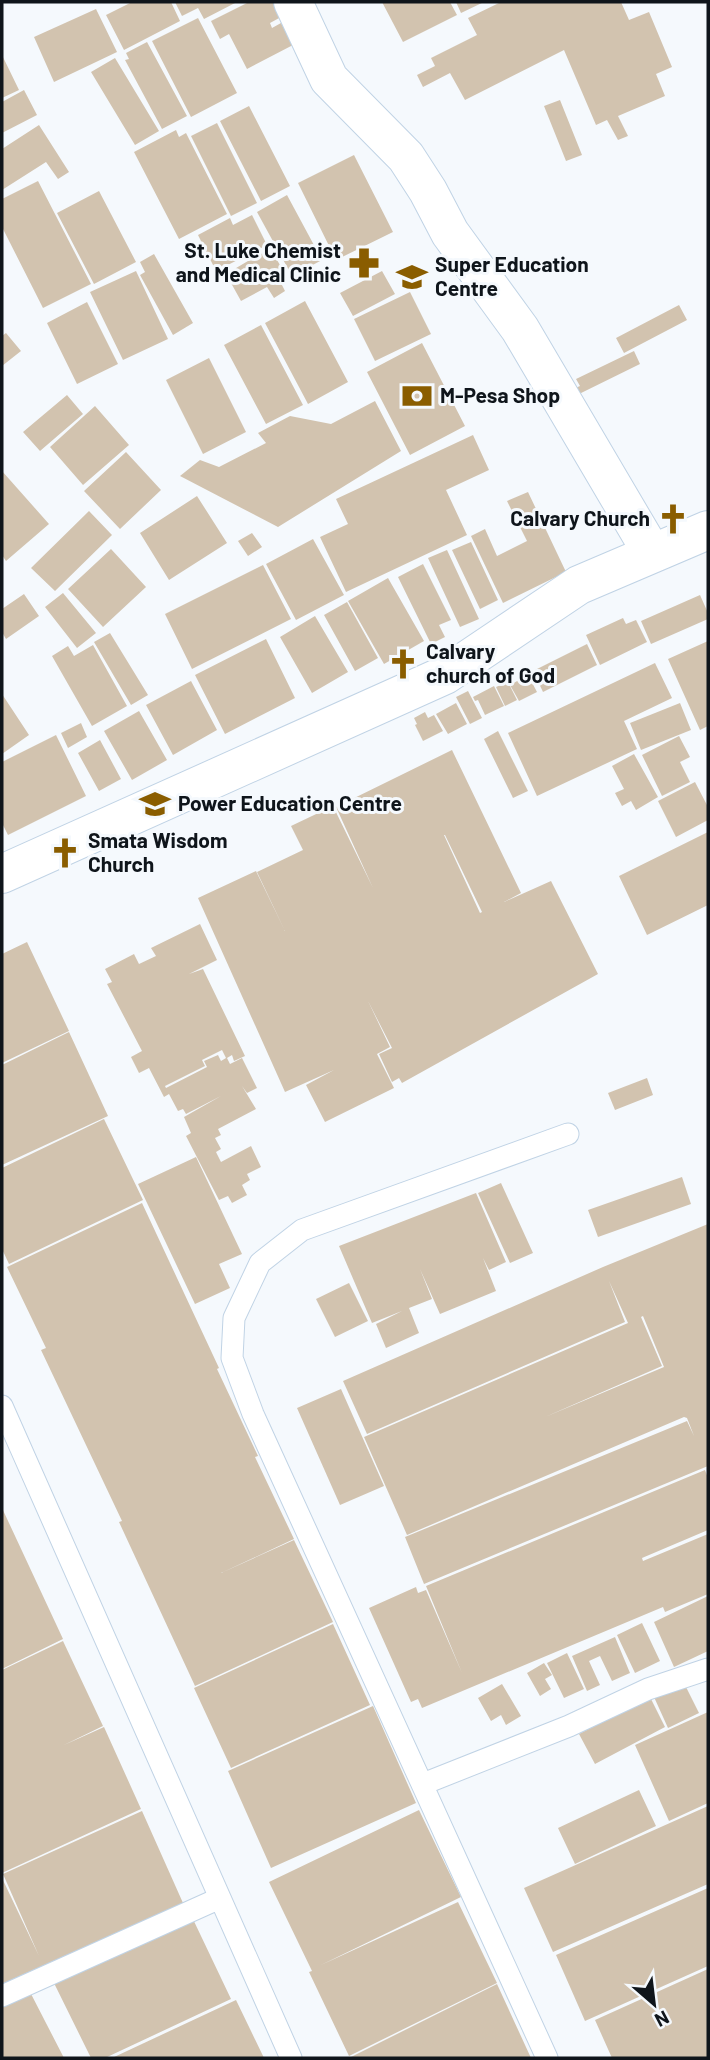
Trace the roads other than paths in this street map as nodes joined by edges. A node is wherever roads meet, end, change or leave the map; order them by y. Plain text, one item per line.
1 (293, 2) edge
2 (708, 530) edge
3 (652, 553) junction
4 (2, 874) edge
5 (568, 1134) dead end
6 (2, 1406) edge
7 (708, 1669) edge
8 (423, 1784) junction
9 (219, 1898) junction
10 (2, 1996) edge
11 (291, 2058) edge
12 (547, 2058) edge

1 - 3 street
2 - 3 street
3 - 4 street
5 - 8 lane
6 - 9 lane
7 - 8 lane
8 - 12 lane
9 - 10 lane
9 - 11 lane

